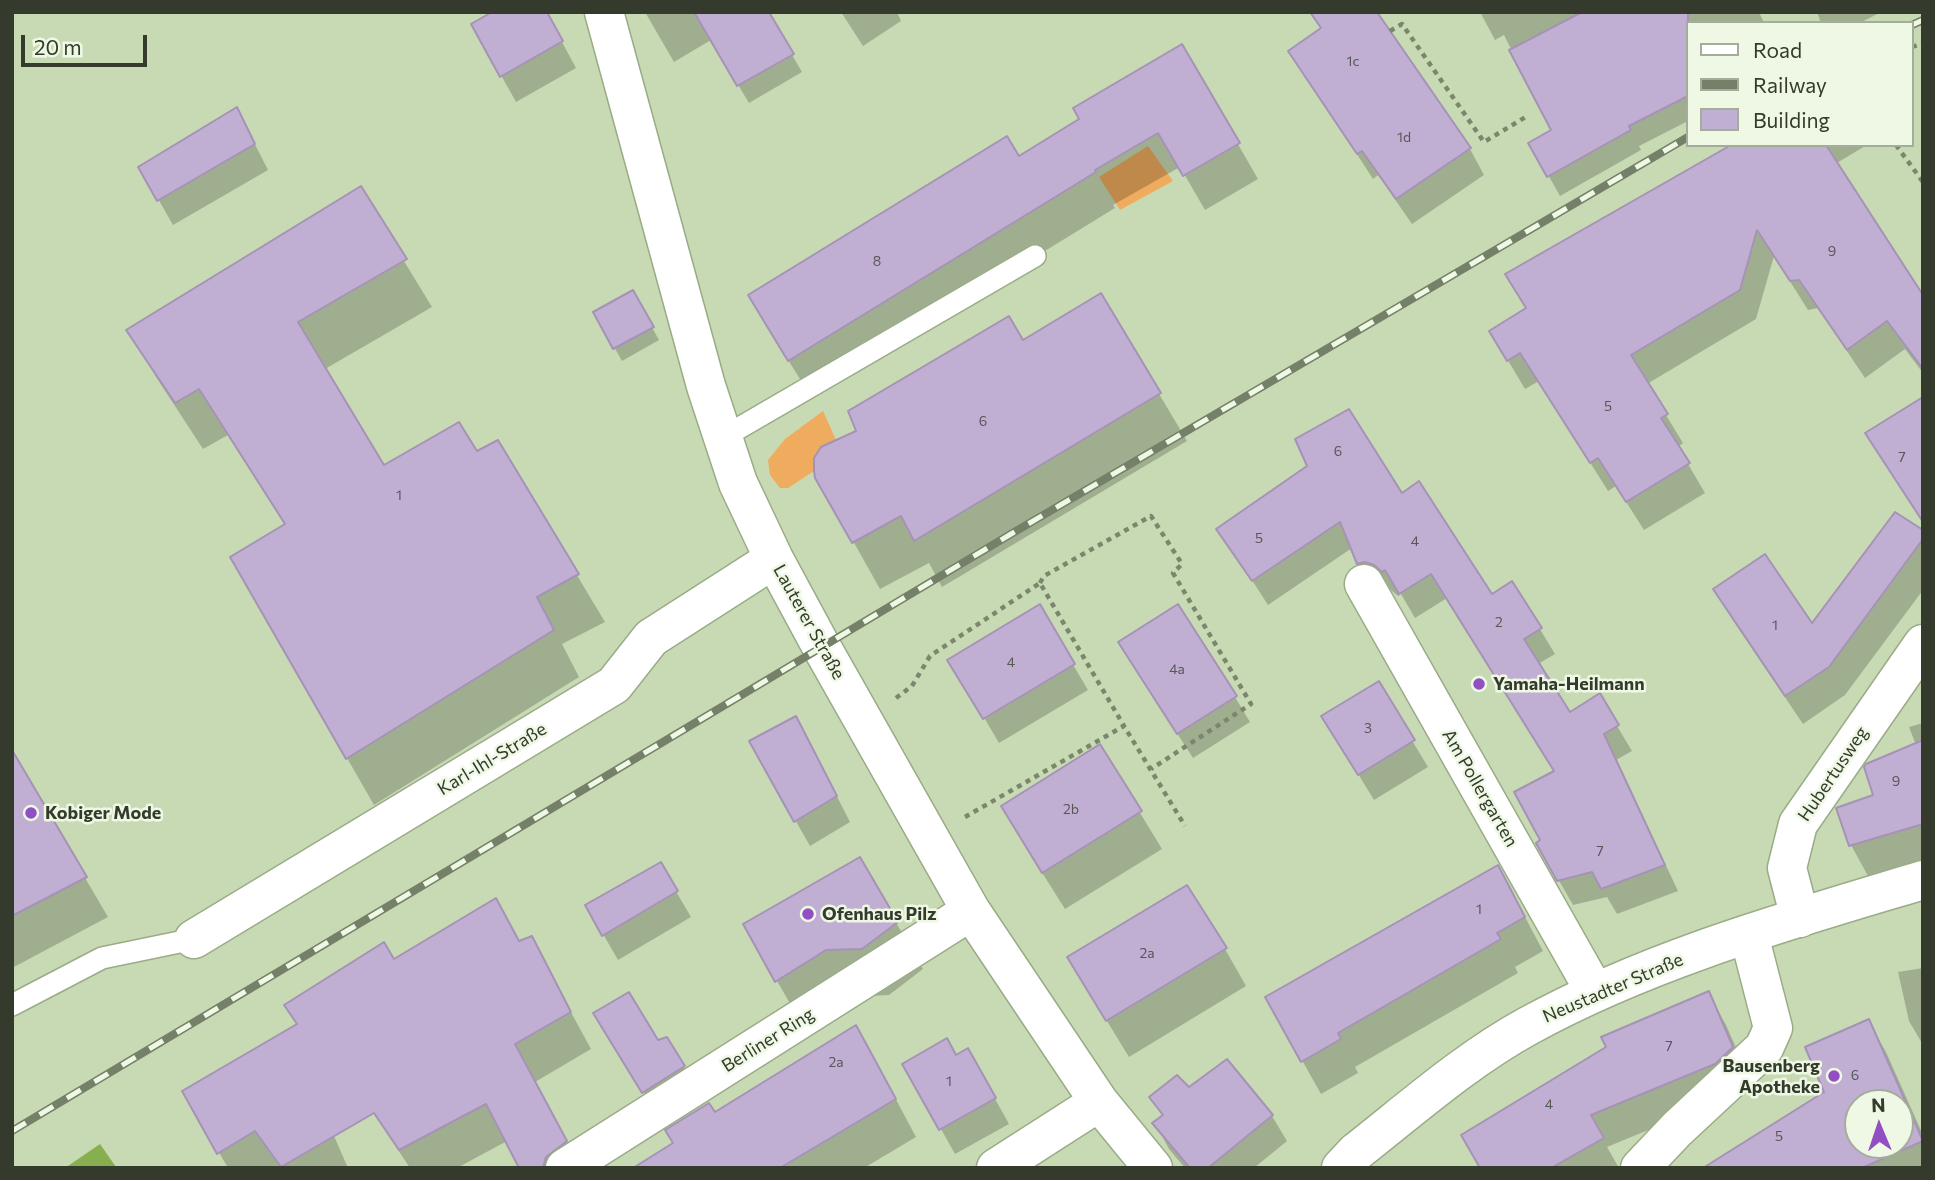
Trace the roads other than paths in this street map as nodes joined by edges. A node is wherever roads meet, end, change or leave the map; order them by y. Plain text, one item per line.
1 (604, 12) edge
2 (1035, 256) dead end
3 (722, 438) junction
4 (774, 559) junction
5 (1364, 584) dead end
6 (1923, 644) edge
7 (1923, 880) edge
8 (971, 911) junction
9 (1800, 918) junction
10 (1749, 936) junction
11 (194, 939) joint
12 (1595, 992) junction
13 (12, 1005) edge
14 (1099, 1102) junction
15 (565, 1168) edge
16 (996, 1168) edge
17 (1153, 1168) edge
18 (1341, 1168) edge
19 (1640, 1168) edge

1 - 3 street, Lauterer Straße
2 - 3 lane
3 - 4 street, Lauterer Straße
4 - 8 street, Lauterer Straße
4 - 11 street, Karl-Ihl-Straße
5 - 12 street, Am Pollergarten
6 - 9 street, Hubertusweg
7 - 9 street, Neustadter Straße
8 - 14 street, Lauterer Straße
8 - 15 street, Berliner Ring
9 - 10 street, Neustadter Straße
10 - 12 street, Neustadter Straße
10 - 19 street
11 - 13 lane
12 - 18 street, Neustadter Straße
14 - 16 street
14 - 17 street, Lauterer Straße

